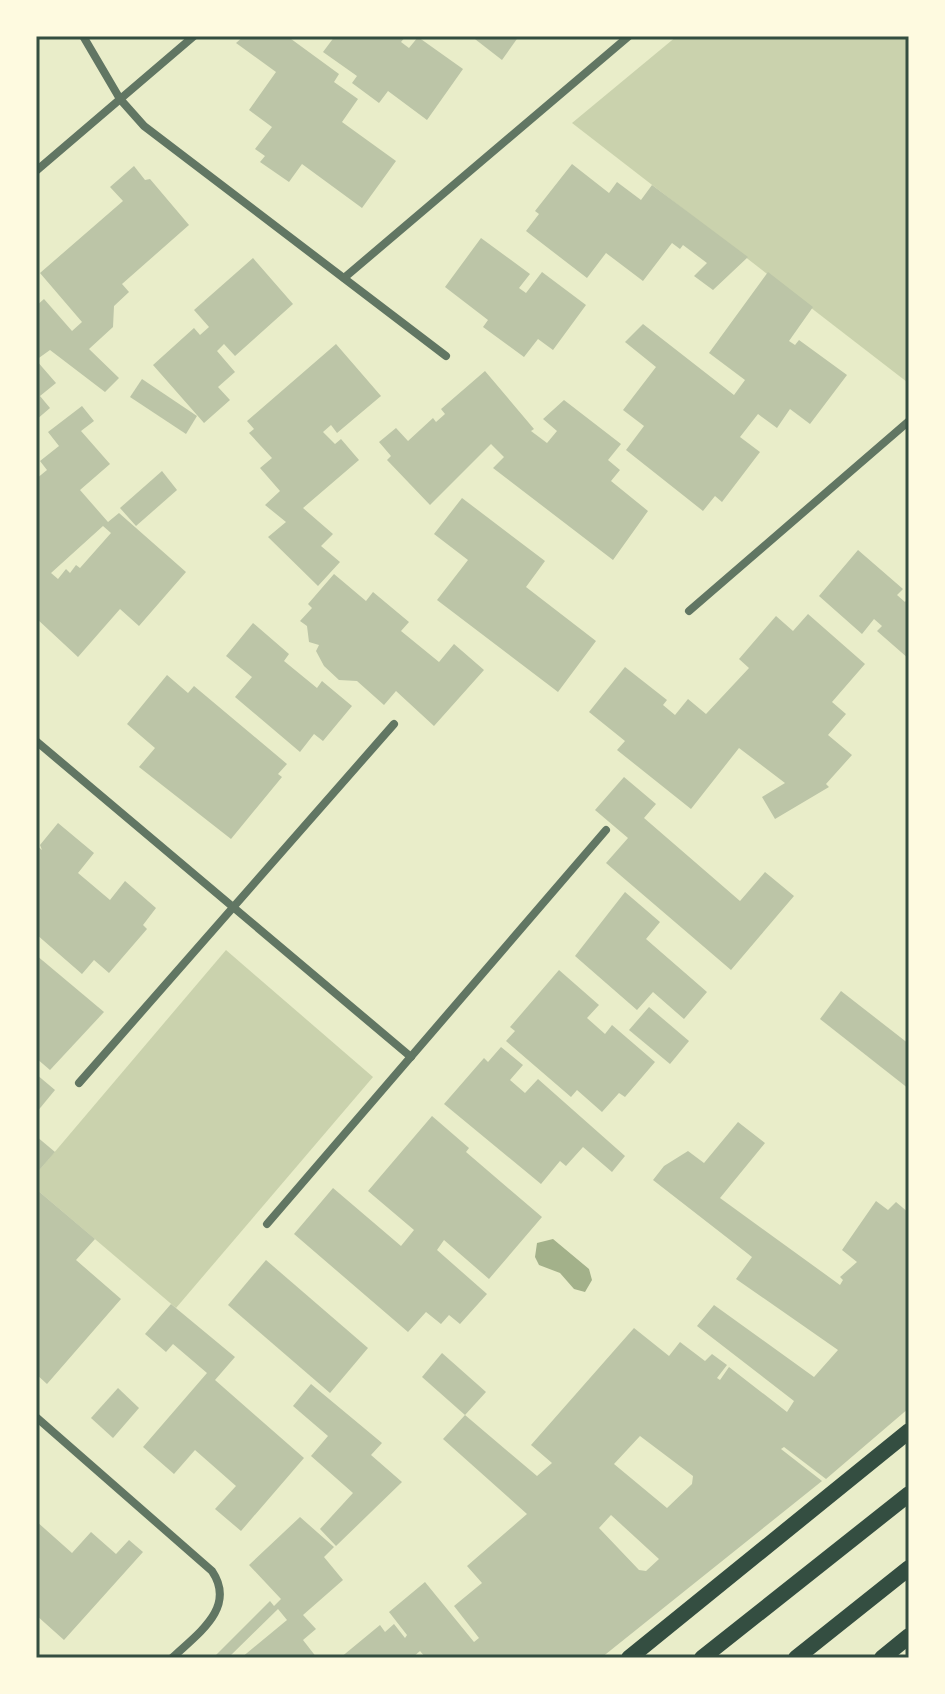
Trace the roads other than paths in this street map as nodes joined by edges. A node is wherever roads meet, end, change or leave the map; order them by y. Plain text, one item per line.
1 (83, 36) edge
2 (194, 36) edge
3 (629, 36) edge
4 (120, 99) junction
5 (36, 171) edge
6 (344, 278) junction
7 (446, 356) dead end
8 (909, 421) edge
9 (689, 611) dead end
10 (394, 724) dead end
11 (36, 741) edge
12 (606, 830) dead end
13 (233, 907) junction
14 (411, 1057) junction
15 (79, 1083) dead end
16 (267, 1224) dead end
17 (36, 1417) edge
18 (909, 1431) edge
19 (909, 1494) edge
20 (909, 1568) edge
21 (909, 1636) edge
22 (172, 1658) edge
23 (629, 1658) edge
24 (702, 1658) edge
25 (796, 1658) edge
26 (882, 1658) edge

1 - 4 street
2 - 4 street
3 - 6 street
4 - 5 street
4 - 6 street
6 - 7 street
8 - 9 street
10 - 13 street
11 - 13 street
12 - 14 street
13 - 14 street
13 - 15 street
14 - 16 street
17 - 22 street
18 - 23 main road
19 - 24 main road
20 - 25 main road
21 - 26 main road

